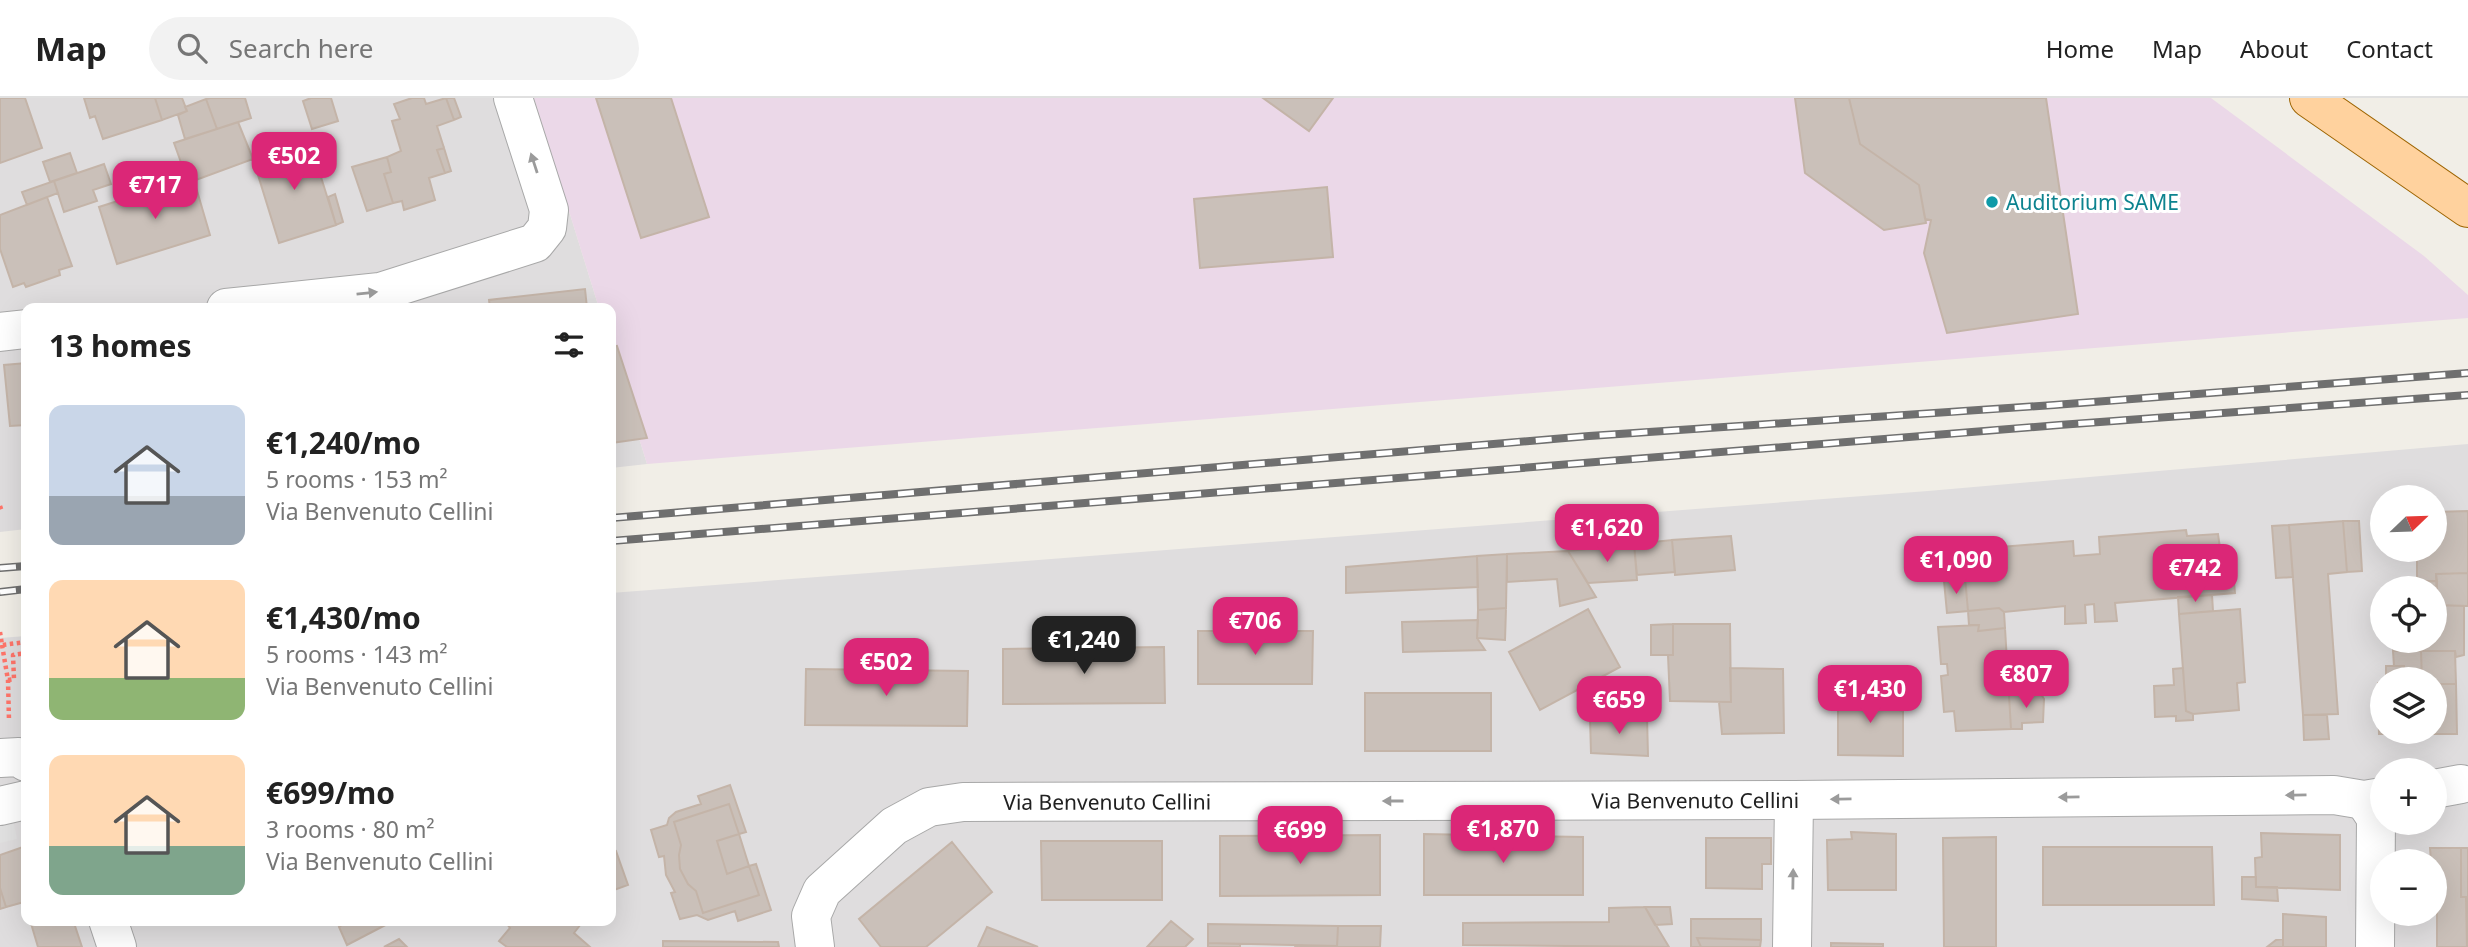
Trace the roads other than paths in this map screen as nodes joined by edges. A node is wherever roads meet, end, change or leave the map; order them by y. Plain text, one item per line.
1 (513, 98) edge
2 (2309, 98) edge
3 (2468, 208) edge
4 (274, 303) edge
5 (21, 330) edge
6 (0, 332) edge
7 (0, 758) edge
8 (21, 758) edge
9 (2370, 799) edge
10 (1794, 800) junction
11 (21, 801) edge
12 (0, 806) edge
13 (2376, 835) edge
14 (110, 926) edge
15 (117, 947) edge
16 (816, 947) edge
17 (1792, 947) edge
18 (2375, 947) edge

4 -> 1 street
2 - 3 main road
5 - 6 street
7 - 8 street
9 -> 10 street, Via Benvenuto Cellini
10 -> 16 street, Via Benvenuto Cellini
17 -> 10 street
11 - 12 street
13 - 18 street, Via Benvenuto Cellini
14 - 15 street

